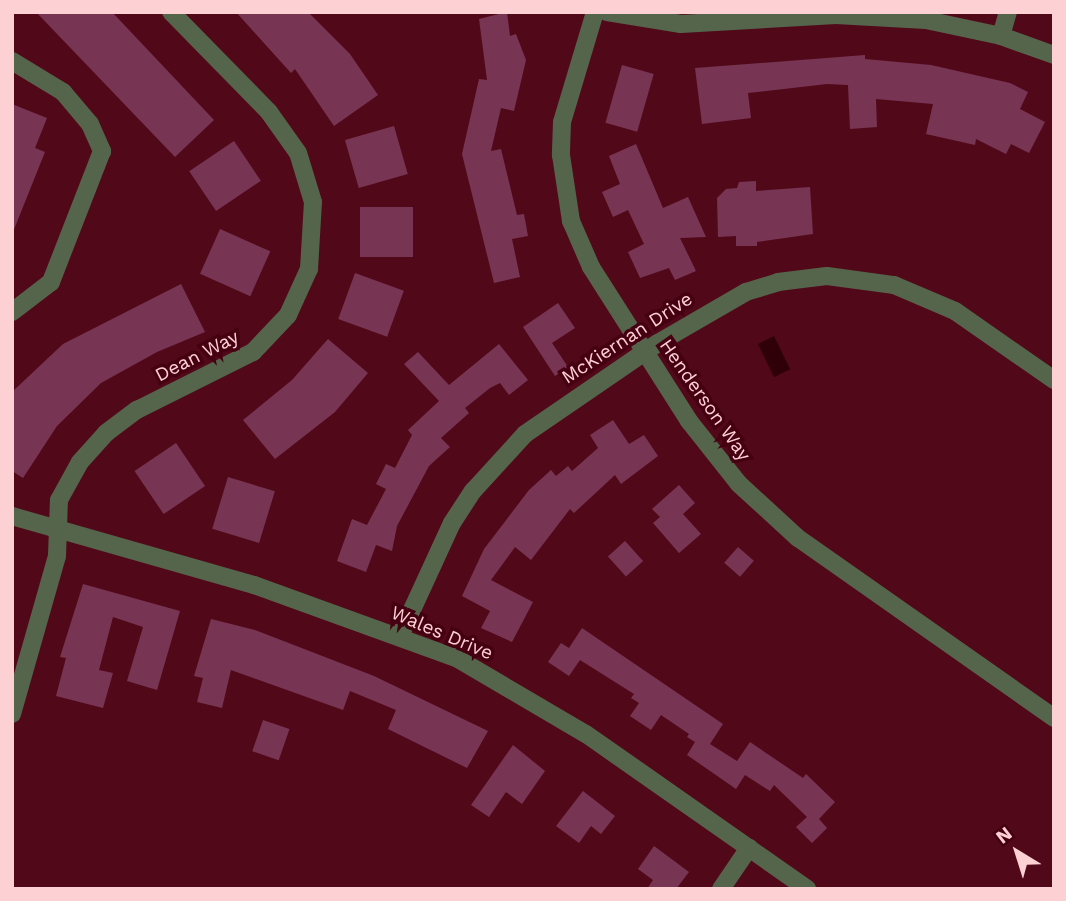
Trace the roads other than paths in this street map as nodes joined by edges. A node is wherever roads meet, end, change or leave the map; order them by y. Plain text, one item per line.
1 (171, 12) edge
2 (595, 12) edge
3 (607, 12) edge
4 (1008, 12) edge
5 (1001, 36) junction
6 (1054, 55) edge
7 (12, 61) edge
8 (12, 312) edge
9 (644, 351) junction
10 (1054, 380) edge
11 (12, 516) edge
12 (57, 529) junction
13 (400, 636) junction
14 (12, 714) edge
15 (1054, 718) edge
16 (749, 848) junction
17 (721, 889) edge
18 (807, 889) edge

1 - 12 street, Dean Way
2 - 9 street, Henderson Way
3 - 5 street
4 - 5 street
5 - 6 street
7 - 8 street
9 - 10 street, McKiernan Drive
9 - 13 street, McKiernan Drive
9 - 15 street, Henderson Way
11 - 12 street, Wales Drive
12 - 13 street, Wales Drive
12 - 14 street, Dean Way
13 - 16 street, Wales Drive
16 - 17 street
16 - 18 street, Wales Drive

